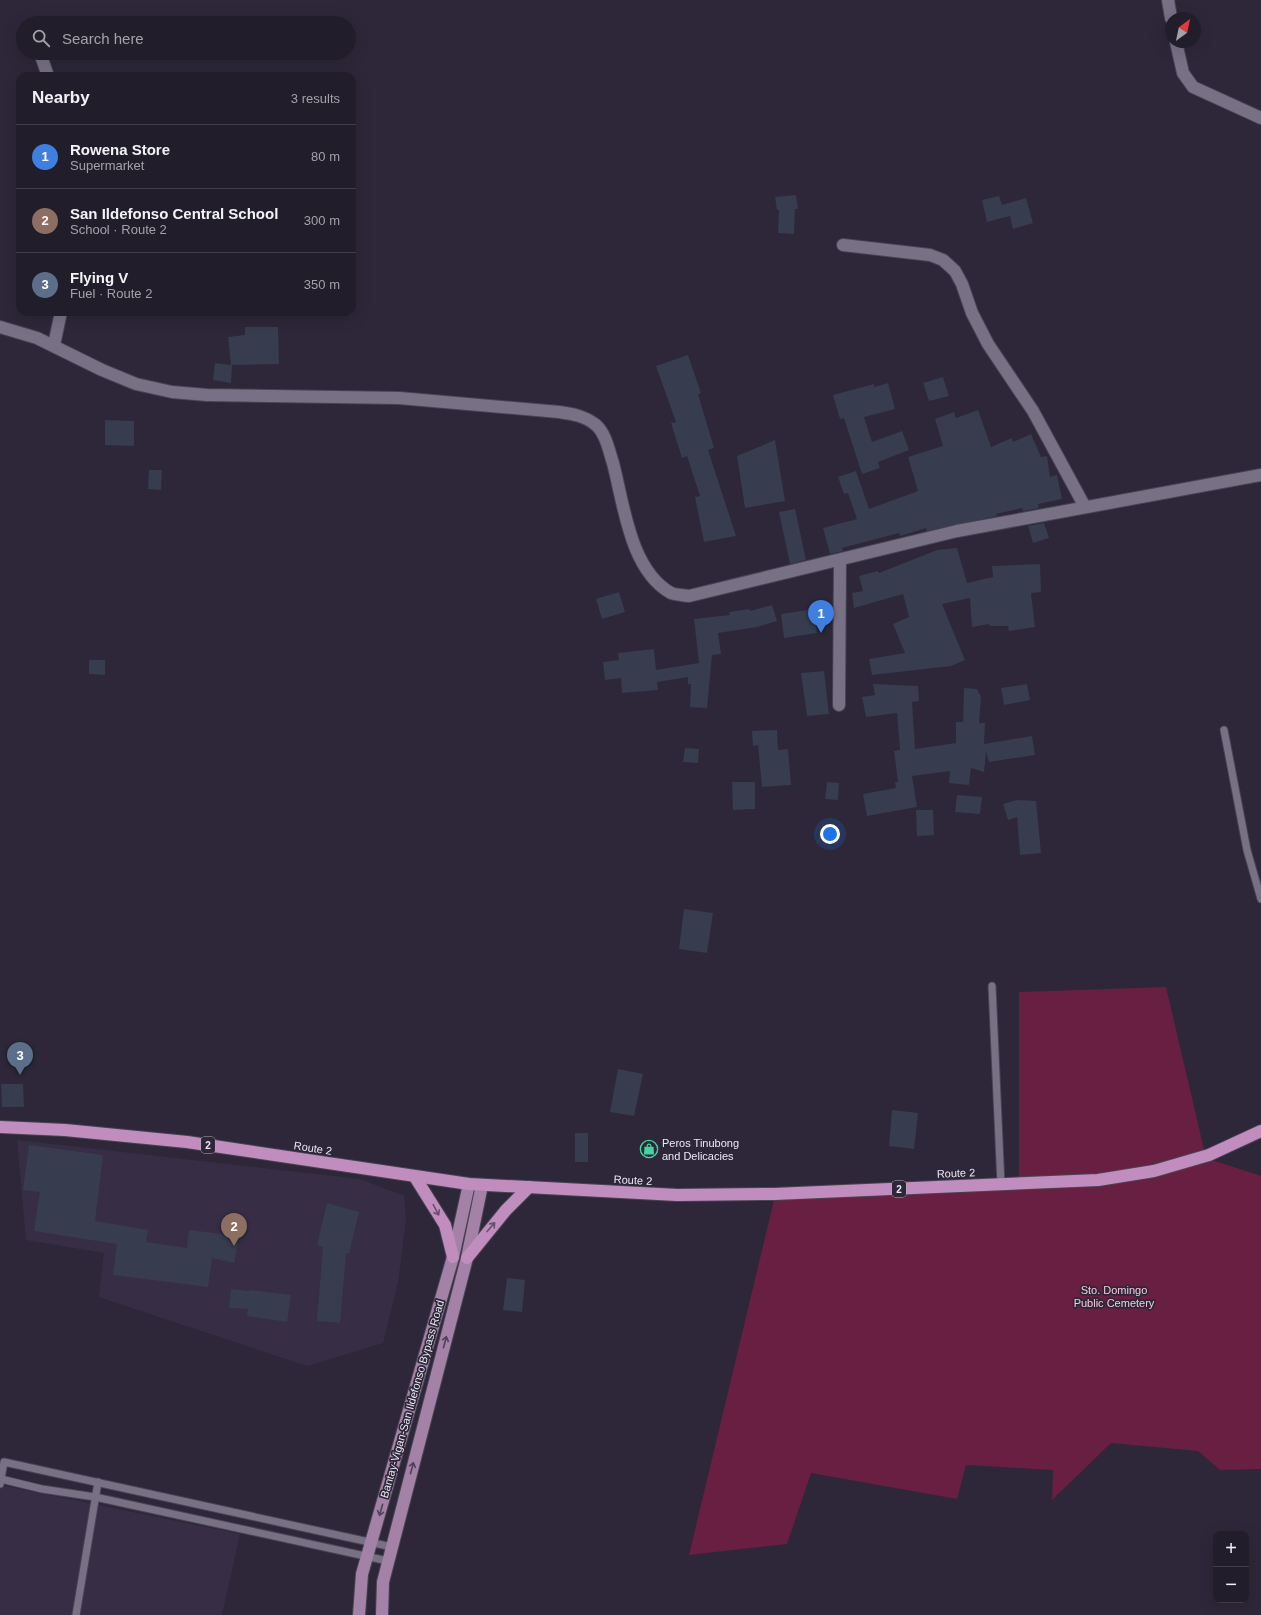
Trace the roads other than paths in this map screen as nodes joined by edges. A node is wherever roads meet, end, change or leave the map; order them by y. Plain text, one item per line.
1 (1168, 0) edge
2 (1170, 12) edge
3 (1177, 48) edge
4 (42, 60) edge
5 (47, 72) edge
6 (1261, 118) edge
7 (843, 245) dead end
8 (60, 316) edge
9 (0, 327) edge
10 (54, 345) junction
11 (1261, 475) edge
12 (1085, 507) junction
13 (840, 560) junction
14 (839, 705) dead end
15 (1224, 730) dead end
16 (1261, 899) edge
17 (992, 986) dead end
18 (0, 1127) edge
19 (1261, 1131) edge
20 (415, 1177) junction
21 (469, 1184) junction
22 (482, 1185) junction
23 (1001, 1185) junction
24 (529, 1187) junction
25 (453, 1258) junction
26 (467, 1258) junction
27 (1, 1482) edge
28 (98, 1482) junction
29 (95, 1498) junction
30 (238, 1513) junction
31 (235, 1527) junction
32 (371, 1543) junction
33 (392, 1547) junction
34 (368, 1556) junction
35 (388, 1561) junction
36 (76, 1615) edge
37 (359, 1615) edge
38 (382, 1615) edge

1 - 2 street
3 - 6 street
4 - 5 street
7 - 12 street
8 - 10 street
9 - 10 street
10 - 13 street
11 - 12 street
12 - 13 street
13 - 14 street
15 - 16 lane
17 - 23 lane
18 - 20 highway, Route 2 / 2
19 - 23 highway, Route 2 / 2
20 - 21 highway, Route 2 / 2
20 -> 25 highway
21 - 22 highway, Route 2 / 2
21 - 25 main road, Bantay-Vigan-San Ildefonso Bypass Road
22 - 24 highway, Route 2 / 2
22 - 26 main road, Bantay-Vigan-San Ildefonso Bypass Road
23 - 24 highway, Route 2 / 2
26 -> 24 highway
25 -> 32 main road, Bantay-Vigan-San Ildefonso Bypass Road
33 -> 26 main road, Bantay-Vigan-San Ildefonso Bypass Road
27 - 28 lane
27 - 29 lane
28 - 29 lane
28 - 30 lane
29 - 31 lane
29 - 36 lane
30 - 31 lane
30 - 32 lane
31 - 34 lane
32 - 33 lane
32 - 34 main road, Bantay-Vigan-San Ildefonso Bypass Road
33 - 35 main road, Bantay-Vigan-San Ildefonso Bypass Road
34 - 35 lane
34 - 37 main road, Bantay-Vigan-San Ildefonso Bypass Road
35 - 38 main road, Bantay-Vigan-San Ildefonso Bypass Road

